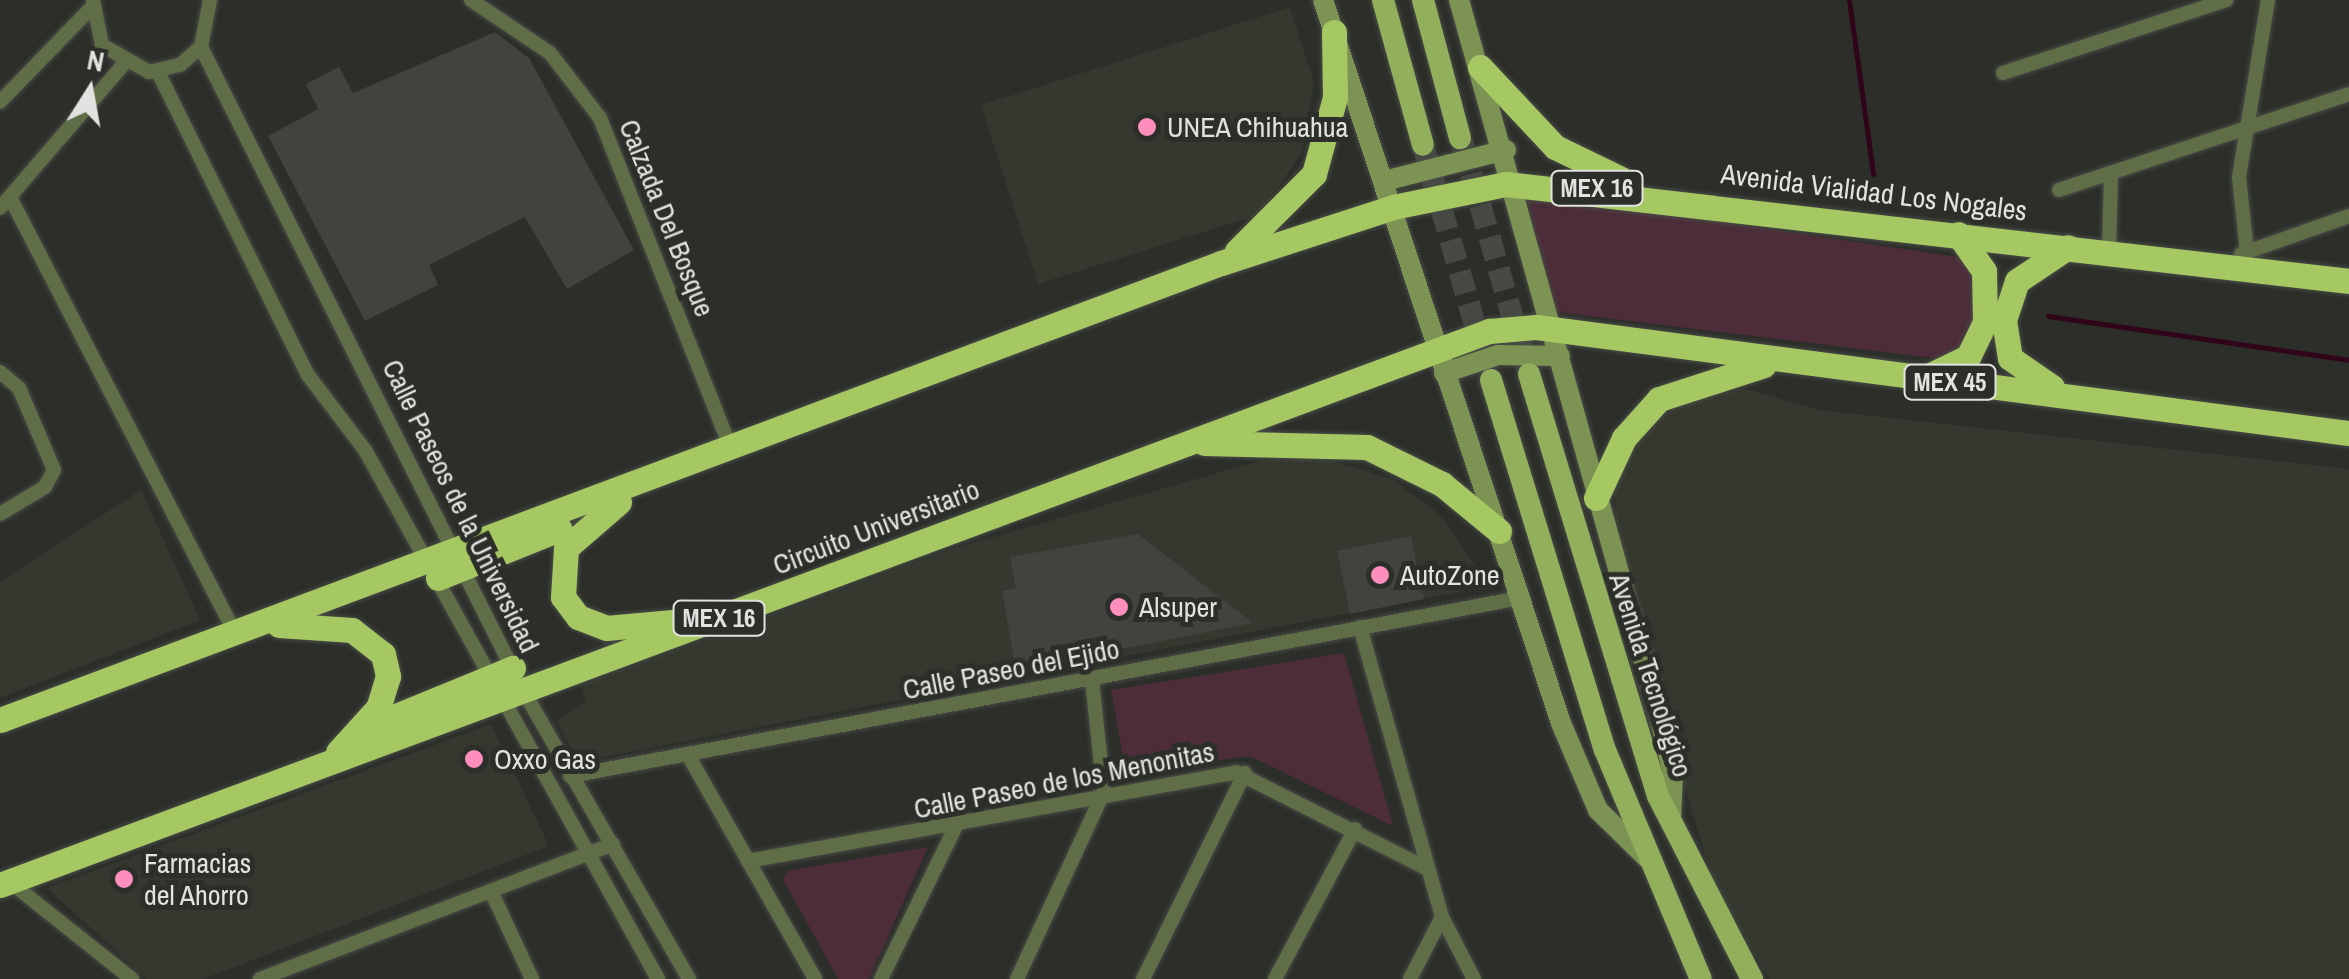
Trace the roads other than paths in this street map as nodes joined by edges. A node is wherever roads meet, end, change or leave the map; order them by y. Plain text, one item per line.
1 (210, 0) edge
2 (472, 0) edge
3 (1324, 0) edge
4 (1382, 0) edge
5 (1422, 0) edge
6 (1459, 0) edge
7 (2226, 0) edge
8 (2268, 0) edge
9 (92, 4) edge
10 (1334, 32) junction
11 (201, 47) junction
12 (123, 64) junction
13 (1480, 67) junction
14 (158, 72) junction
15 (2003, 72) dead end
16 (2349, 94) edge
17 (0, 102) edge
18 (2248, 130) junction
19 (1460, 138) tunnel mouth
20 (1424, 145) tunnel mouth
21 (1506, 150) junction
22 (2111, 174) junction
23 (1384, 181) junction
24 (1514, 182) junction
25 (2059, 190) dead end
26 (1679, 198) junction
27 (6, 203) edge
28 (1393, 207) junction
29 (2349, 216) edge
30 (1958, 234) junction
31 (2068, 247) junction
32 (2109, 251) junction
33 (2247, 252) junction
34 (1221, 263) junction
35 (2217, 263) junction
36 (2349, 282) edge
37 (1552, 329) junction
38 (1560, 356) junction
39 (1440, 361) junction
40 (1789, 361) junction
41 (0, 372) edge
42 (1529, 374) tunnel mouth
43 (1924, 378) junction
44 (1490, 380) tunnel mouth
45 (2070, 395) junction
46 (2349, 433) edge
47 (1184, 443) junction
48 (730, 446) junction
49 (637, 485) junction
50 (1596, 498) junction
51 (601, 512) junction
52 (0, 514) edge
53 (1500, 531) junction
54 (463, 558) junction
55 (433, 569) junction
56 (1520, 598) junction
57 (756, 604) junction
58 (265, 625) junction
59 (1360, 627) junction
60 (236, 636) junction
61 (501, 671) junction
62 (1092, 679) junction
63 (513, 695) junction
64 (0, 720) edge
65 (364, 729) junction
66 (688, 755) junction
67 (327, 762) junction
68 (1245, 773) junction
69 (570, 776) junction
70 (1104, 792) junction
71 (1671, 819) junction
72 (955, 828) junction
73 (1355, 829) junction
74 (614, 844) junction
75 (587, 854) junction
76 (1648, 858) junction
77 (748, 862) junction
78 (1428, 869) junction
79 (5, 883) edge
80 (490, 891) junction
81 (1442, 917) junction
82 (1024, 964) junction
83 (1700, 978) edge
84 (132, 979) edge
85 (260, 979) edge
86 (532, 979) edge
87 (658, 979) edge
88 (689, 979) edge
89 (815, 979) edge
90 (881, 979) edge
91 (1016, 979) edge
92 (1033, 979) edge
93 (1143, 979) edge
94 (1275, 979) edge
95 (1410, 979) edge
96 (1474, 979) edge
97 (1752, 979) edge

1 - 11 street
2 - 48 street, Calzada Del Bosque
3 - 10 main road
4 - 20 main road
5 - 19 main road
6 - 13 main road
7 - 15 street
8 - 18 street
9 - 12 street
9 - 17 street
10 - 23 main road
10 - 34 highway
11 - 14 street
11 - 54 street, Calle Paseos de la Universidad
12 - 14 street
12 - 27 street
13 - 21 main road
13 - 26 highway
14 - 55 street, Calle Paseos de la Universidad
16 - 18 street
18 - 22 street
18 - 33 street
21 - 23 main road
21 - 24 main road
22 - 25 street
22 - 32 street
23 - 28 main road
24 - 26 highway, Avenida Vialidad Los Nogales / MEX 16
24 - 28 highway, Avenida Vialidad Los Nogales / MEX 16
24 - 37 main road
26 - 30 highway, Avenida Vialidad Los Nogales
27 - 60 street
28 - 34 highway, MEX 16
28 - 39 main road
29 - 33 street
30 - 31 highway, Avenida Vialidad Los Nogales
30 - 43 highway
31 - 32 highway, Avenida Vialidad Los Nogales
31 - 45 highway
32 - 35 highway, Avenida Vialidad Los Nogales
33 - 35 street
34 - 48 highway, MEX 16
35 - 36 highway, Avenida Vialidad Los Nogales
37 - 38 main road
37 - 39 highway, MEX 45
37 - 40 highway, MEX 45
38 - 39 main road
38 - 50 main road
39 - 47 highway, Circuito Universitario / MEX 16
39 - 53 main road
40 - 43 highway, MEX 45
40 - 50 highway
41 - 52 street
42 - 71 main road, Avenida Tecnológico
43 - 45 highway, MEX 45
44 - 76 main road
45 - 46 highway, MEX 45
47 - 53 highway
47 - 57 highway, Circuito Universitario / MEX 16
48 - 49 highway, MEX 16
49 - 51 highway
49 - 54 highway, MEX 16
50 - 71 main road
51 - 54 highway
51 - 57 highway
53 - 56 main road
54 - 55 highway, MEX 16
54 - 61 street, Calle Paseos de la Universidad
55 - 58 highway, MEX 16
55 - 61 street, Calle Paseos de la Universidad
56 - 59 street, Calle Paseo del Ejido
56 - 76 main road
57 - 63 highway, Circuito Universitario / MEX 16
58 - 60 highway, MEX 16
58 - 65 highway
59 - 62 street, Calle Paseo del Ejido
59 - 78 street
60 - 64 highway, MEX 16
61 - 63 street, Calle Paseos de la Universidad
61 - 63 street, Calle Paseos de la Universidad
61 - 65 highway
62 - 66 street, Calle Paseo del Ejido
62 - 70 street
63 - 67 highway, Circuito Universitario / MEX 16
63 - 69 street, Calle Paseos de la Universidad
63 - 75 street, Calle Paseos de la Universidad
65 - 67 highway
66 - 69 street, Calle Paseo del Ejido
66 - 77 street
67 - 79 highway, Circuito Universitario / MEX 16
68 - 70 street, Calle Paseo de los Menonitas
68 - 73 street, Calle Paseo de los Menonitas
68 - 93 street
69 - 74 street, Calle Paseos de la Universidad
70 - 72 street, Calle Paseo de los Menonitas
70 - 82 street
71 - 97 main road, Avenida Tecnológico
72 - 77 street, Calle Paseo de los Menonitas
72 - 90 street
73 - 78 street, Calle Paseo de los Menonitas
73 - 94 street
74 - 75 street
74 - 88 street, Calle Paseos de la Universidad
75 - 80 street
75 - 87 street, Calle Paseos de la Universidad
76 - 83 main road
77 - 89 street
78 - 81 street
79 - 84 street
80 - 85 street
80 - 86 street
81 - 95 street
81 - 96 street
82 - 91 street
82 - 92 street

